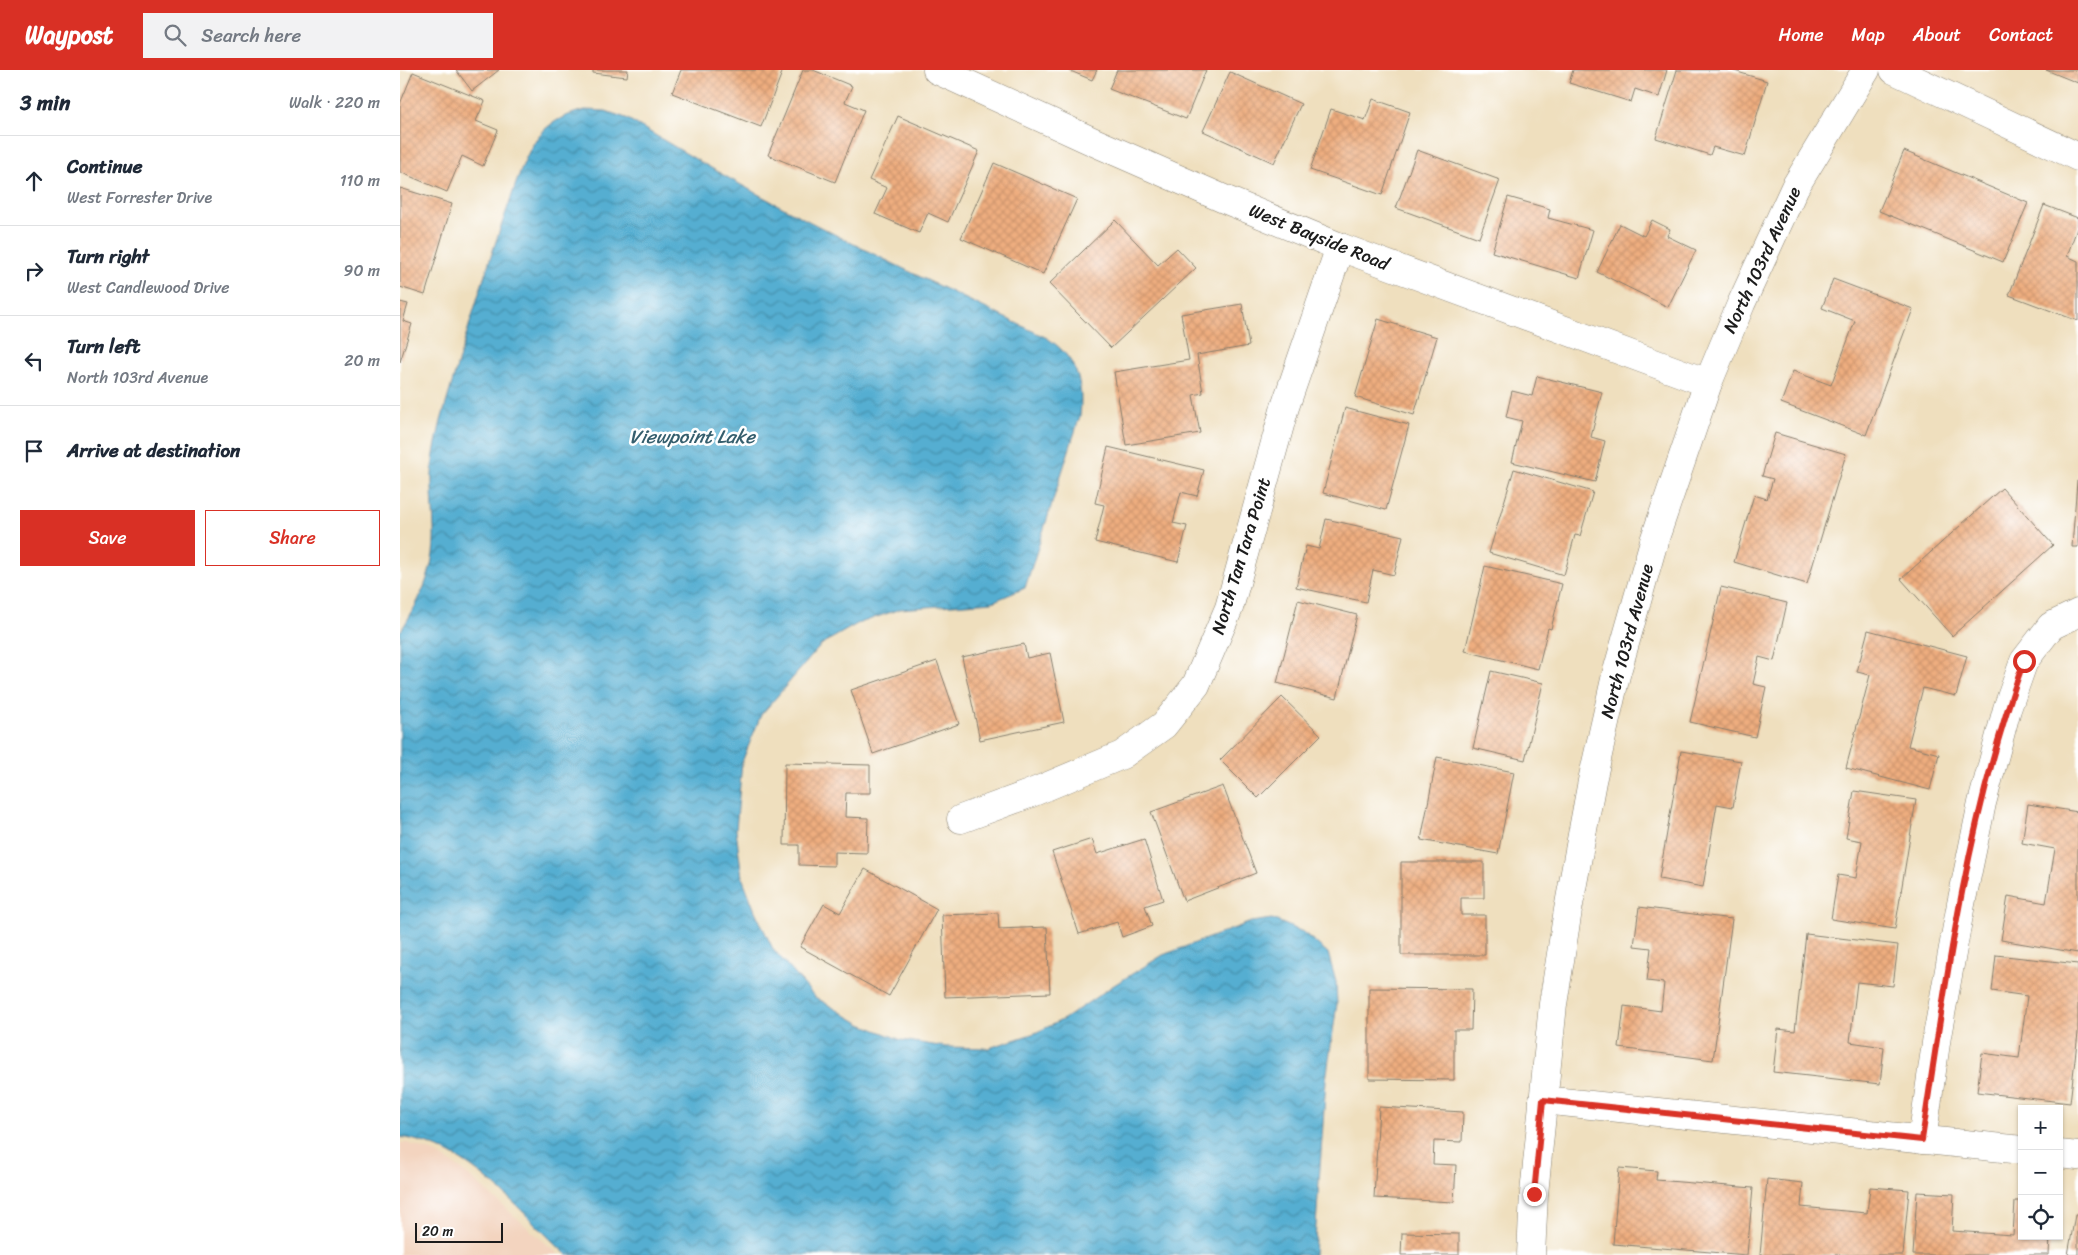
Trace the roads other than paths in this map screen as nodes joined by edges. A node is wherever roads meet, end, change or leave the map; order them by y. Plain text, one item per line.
1 (937, 70) edge
2 (1866, 70) edge
3 (1894, 70) edge
4 (2078, 157) edge
5 (1340, 247) junction
6 (1708, 383) junction
7 (2078, 613) edge
8 (960, 819) dead end
9 (1543, 1100) junction
10 (1922, 1140) junction
11 (2018, 1150) edge
12 (2063, 1154) edge
13 (2078, 1156) edge
14 (1532, 1255) edge

1 - 5 street, West Bayside Road
2 - 6 street, North 103rd Avenue
3 - 4 street
5 - 6 street, West Bayside Road
5 - 8 street, North Tan Tara Point
6 - 9 street, North 103rd Avenue
7 - 10 street
9 - 10 street
9 - 14 street, North 103rd Avenue
10 - 11 street
12 - 13 street

